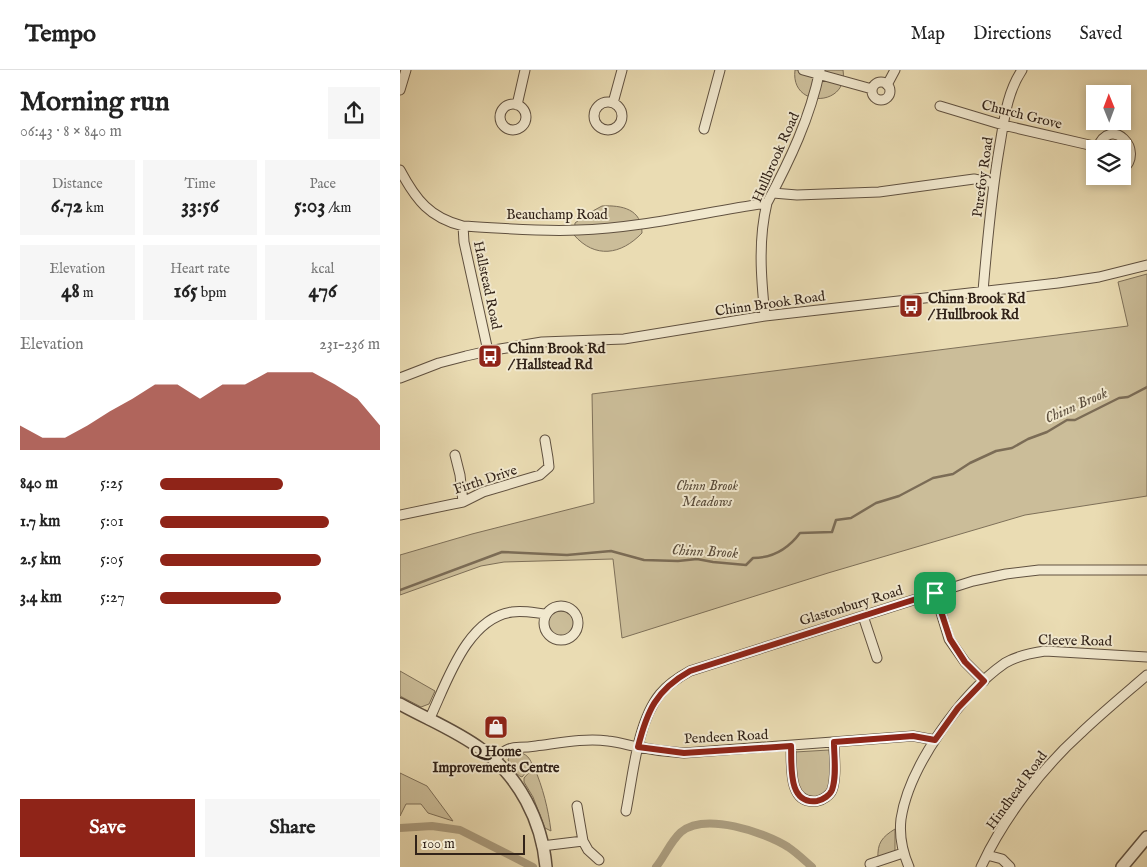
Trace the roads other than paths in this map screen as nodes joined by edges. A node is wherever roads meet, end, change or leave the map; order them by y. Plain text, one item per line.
1 (406, 70) edge
2 (525, 70) edge
3 (622, 70) edge
4 (720, 70) edge
5 (803, 70) edge
6 (895, 70) edge
7 (1022, 70) edge
8 (820, 72) edge
9 (887, 85) junction
10 (872, 89) junction
11 (400, 90) edge
12 (613, 103) dead end
13 (517, 104) dead end
14 (940, 106) dead end
15 (1003, 125) junction
16 (704, 129) dead end
17 (1103, 140) edge
18 (1128, 140) edge
19 (1131, 144) edge
20 (1086, 145) edge
21 (1131, 161) edge
22 (400, 170) edge
23 (994, 183) junction
24 (772, 193) junction
25 (767, 203) junction
26 (464, 226) junction
27 (1147, 265) edge
28 (983, 292) junction
29 (764, 316) junction
30 (488, 350) junction
31 (400, 378) edge
32 (544, 440) dead end
33 (455, 455) dead end
34 (463, 502) junction
35 (400, 516) edge
36 (1147, 570) edge
37 (935, 593) junction
38 (546, 614) dead end
39 (863, 616) junction
40 (1147, 657) edge
41 (877, 658) dead end
42 (1147, 675) edge
43 (984, 681) junction
44 (400, 704) edge
45 (429, 720) junction
46 (935, 740) junction
47 (834, 742) junction
48 (791, 746) junction
49 (638, 747) junction
50 (494, 759) junction
51 (578, 806) dead end
52 (626, 811) dead end
53 (1147, 837) edge
54 (583, 841) junction
55 (542, 846) junction
56 (903, 854) junction
57 (987, 855) junction
58 (599, 860) dead end
59 (545, 863) edge
60 (870, 864) dead end
61 (909, 867) edge
62 (981, 867) edge
63 (1010, 867) edge
64 (1122, 867) edge

1 - 11 street
2 - 13 street
3 - 12 street
4 - 16 street
5 - 8 street
6 - 9 street
7 - 15 street, Purefoy Road
8 - 10 street
8 - 24 street, Hullbrook Road
9 - 10 street
9 - 10 street
14 - 15 street, Church Grove
15 - 20 street, Church Grove
15 - 23 street, Purefoy Road
17 - 18 street, Church Grove
19 - 21 street, Church Grove
22 - 26 street, Beauchamp Road
23 - 24 street
23 - 28 street, Purefoy Road
24 - 25 street, Hullbrook Road
25 - 26 street, Beauchamp Road
25 - 29 street, Hullbrook Road
26 - 30 street, Hallstead Road
27 - 28 street, Chinn Brook Road
28 - 29 street, Chinn Brook Road
29 - 30 street, Chinn Brook Road
30 - 31 street, Chinn Brook Road
32 - 34 street, Firth Drive
33 - 34 street
34 - 35 street, Firth Drive
36 - 37 street, Glastonbury Road
37 - 39 street, Glastonbury Road
37 - 43 street
38 - 45 street
39 - 41 street
39 - 49 street, Glastonbury Road
40 - 43 street, Cleeve Road
42 - 57 street, Hindhead Road
43 - 46 street, Cleeve Road
44 - 45 street
45 - 50 street
46 - 47 street, Pendeen Road
46 - 56 street, Cleeve Road
47 - 48 street, Pendeen Road
47 - 48 street
48 - 49 street, Pendeen Road
49 - 50 street, Pendeen Road
49 - 52 street, Glastonbury Road
50 - 55 street
51 - 54 street
53 - 64 street
54 - 55 street
54 - 58 street
55 - 59 street
56 - 60 street
56 - 61 street, Cleeve Road
57 - 62 street, Hindhead Road
57 - 63 street

